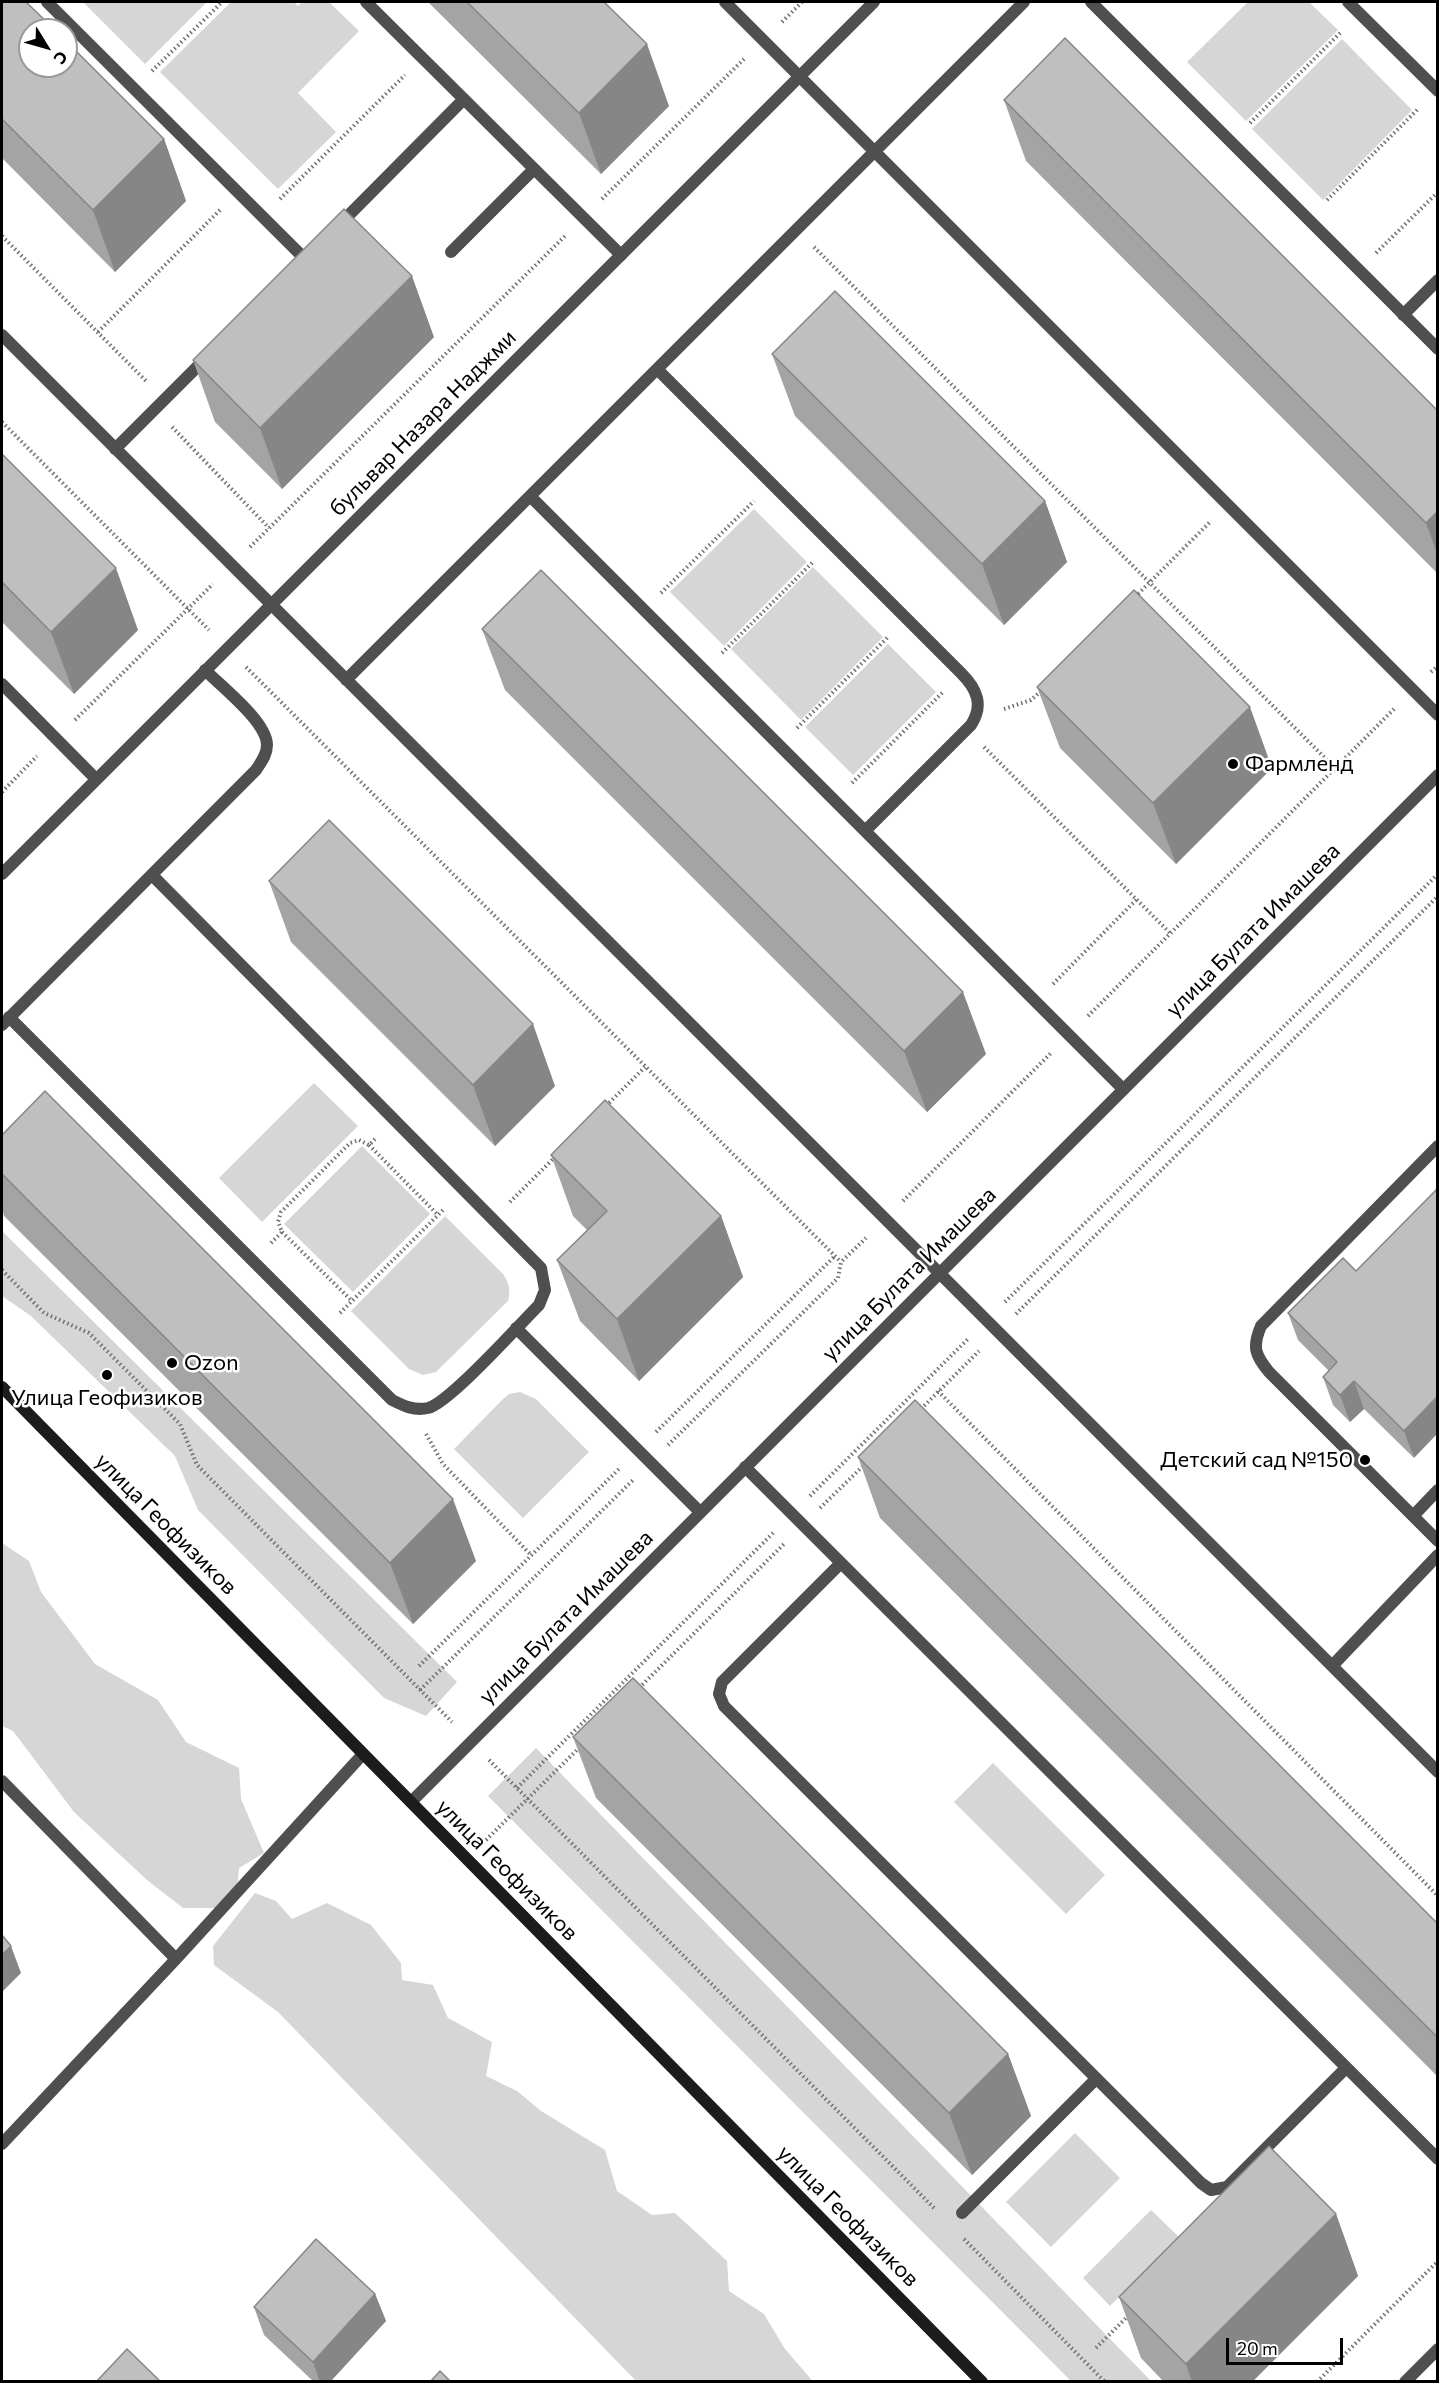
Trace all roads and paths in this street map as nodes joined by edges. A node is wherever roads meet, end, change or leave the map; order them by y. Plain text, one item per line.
1 (47, 2) edge
2 (222, 2) edge
3 (366, 2) edge
4 (725, 2) edge
5 (802, 2) edge
6 (874, 2) edge
7 (1024, 2) edge
8 (1090, 2) edge
9 (1348, 2) edge
10 (1360, 14) junction
11 (763, 40) junction
12 (422, 57) junction
13 (800, 76) junction
14 (134, 89) junction
15 (1437, 91) edge
16 (465, 99) junction
17 (1231, 142) junction
18 (874, 151) junction
19 (534, 169) junction
20 (237, 192) junction
21 (1437, 192) edge
22 (262, 217) junction
23 (583, 218) junction
24 (1308, 219) junction
25 (796, 229) junction
26 (330, 234) edge
27 (2, 236) edge
28 (451, 252) dead end
29 (621, 255) junction
30 (305, 259) edge
31 (1359, 270) junction
32 (1437, 280) edge
33 (1403, 315) junction
34 (98, 332) junction
35 (2, 335) edge
36 (216, 349) edge
37 (1437, 349) edge
38 (657, 369) junction
39 (159, 405) junction
40 (2, 422) edge
41 (115, 448) junction
42 (771, 483) junction
43 (530, 496) junction
44 (1227, 504) junction
45 (269, 528) junction
46 (831, 543) junction
47 (232, 565) junction
48 (1149, 583) junction
49 (1133, 599) edge
50 (271, 605) junction
51 (188, 608) junction
52 (644, 610) junction
53 (907, 618) junction
54 (228, 648) junction
55 (1437, 666) edge
56 (205, 670) junction
57 (704, 670) junction
58 (962, 673) junction
59 (346, 680) junction
60 (1049, 682) edge
61 (2, 684) edge
62 (1413, 690) junction
63 (979, 709) junction
64 (1437, 715) edge
65 (967, 729) junction
66 (56, 738) junction
67 (780, 746) junction
68 (1335, 768) junction
69 (1437, 775) edge
70 (96, 779) junction
71 (2, 792) edge
72 (834, 800) junction
73 (865, 831) junction
74 (2, 874) edge
75 (152, 875) junction
76 (1437, 896) edge
77 (1137, 899) junction
78 (1170, 933) junction
79 (1035, 1001) junction
80 (5, 1021) edge
81 (1069, 1035) junction
82 (645, 1066) junction
83 (1123, 1089) junction
84 (603, 1108) edge
85 (395, 1119) junction
86 (369, 1145) junction
87 (1437, 1146) edge
88 (561, 1150) edge
89 (465, 1188) junction
90 (438, 1215) junction
91 (494, 1218) junction
92 (885, 1219) junction
93 (282, 1232) junction
94 (253, 1261) junction
95 (2, 1270) edge
96 (939, 1273) junction
97 (352, 1302) junction
98 (516, 1328) junction
99 (323, 1330) junction
100 (998, 1332) junction
101 (2, 1387) edge
102 (938, 1391) junction
103 (419, 1410) junction
104 (913, 1416) edge
105 (871, 1458) edge
106 (745, 1467) junction
107 (1437, 1490) edge
108 (700, 1512) junction
109 (1414, 1515) junction
110 (803, 1525) junction
111 (1437, 1541) edge
112 (531, 1555) dead end
113 (1437, 1556) edge
114 (842, 1563) junction
115 (1332, 1666) junction
116 (633, 1694) edge
117 (471, 1741) junction
118 (582, 1744) edge
119 (363, 1754) junction
120 (1437, 1772) edge
121 (2, 1781) edge
122 (528, 1799) junction
123 (411, 1802) junction
124 (467, 1859) junction
125 (1437, 1896) edge
126 (176, 1959) junction
127 (1346, 2068) junction
128 (1096, 2079) junction
129 (2, 2144) edge
130 (1437, 2159) edge
131 (938, 2213) dead end
132 (962, 2213) dead end
133 (963, 2238) dead end
134 (1437, 2261) edge
135 (1137, 2308) edge
136 (1096, 2348) dead end
137 (1437, 2349) edge
138 (982, 2382) edge
139 (1105, 2382) edge
140 (1317, 2382) edge
141 (1405, 2382) edge

1 - 14 street
2 - 14 path
3 - 12 street
4 - 11 street
5 - 11 path
6 - 13 street, бульвар Назара Наджми
7 - 18 street
8 - 17 street
9 - 10 street
10 - 15 street
10 - 17 path
11 - 13 street
11 - 23 path
12 - 16 street
12 - 22 path
13 - 18 street
13 - 29 street, бульвар Назара Наджми
14 - 20 street
15 - 24 path
16 - 19 street
16 - 26 street
17 - 24 street
18 - 25 street
18 - 44 street
19 - 23 street
19 - 28 street
20 - 22 street
20 - 34 path
21 - 31 path
22 - 30 street
23 - 29 street
23 - 45 path
24 - 31 street
25 - 38 street
25 - 48 path
27 - 34 path
29 - 50 street, бульвар Назара Наджми
31 - 33 street
32 - 33 street
33 - 37 street
34 - 39 path
35 - 41 street
36 - 39 street
38 - 42 street
38 - 43 street
39 - 41 street
39 - 45 path
40 - 51 path
41 - 47 street
42 - 46 street
42 - 52 path
43 - 52 street
43 - 59 street
44 - 48 path
44 - 62 street
45 - 47 path
46 - 53 street
46 - 57 path
47 - 50 street
47 - 51 path
48 - 49 path
48 - 68 path
50 - 54 street, бульвар Назара Наджми
50 - 59 street
51 - 54 path
51 - 66 path
52 - 57 street
53 - 58 street
53 - 67 path
54 - 56 street, бульвар Назара Наджми
54 - 82 path
55 - 62 path
56 - 70 street, бульвар Назара Наджми
56 - 75 street
57 - 67 street
58 - 63 street
58 - 72 path
59 - 92 street
60 - 63 path
61 - 66 street
62 - 64 street
62 - 68 path
63 - 65 street
65 - 73 street
65 - 77 path
66 - 70 street
66 - 71 path
67 - 72 street
68 - 78 path
69 - 83 street, улица Булата Имашева
70 - 74 street, бульвар Назара Наджми
72 - 73 street
73 - 79 street
75 - 80 street
75 - 85 street
76 - 100 path
77 - 78 path
77 - 79 path
78 - 81 path
79 - 81 street
80 - 94 street
81 - 83 street
81 - 92 path
82 - 84 path
82 - 92 path
83 - 96 street, улица Булата Имашева
85 - 86 path
85 - 89 street
86 - 90 path
86 - 93 path
87 - 109 street
88 - 91 path
89 - 90 path
89 - 91 street
90 - 97 path
91 - 98 street
92 - 96 street
93 - 94 path
93 - 97 path
94 - 99 street
95 - 117 path
96 - 100 street
96 - 106 street, улица Булата Имашева
97 - 99 path
98 - 103 street
98 - 108 street
99 - 103 street
100 - 102 path
100 - 115 street
101 - 119 street, улица Геофизиков
102 - 104 path
102 - 125 path
103 - 112 path
105 - 110 path
106 - 108 street, улица Булата Имашева
106 - 110 street
107 - 109 street
108 - 117 street, улица Булата Имашева
109 - 111 street
110 - 114 street
110 - 116 path
113 - 115 street
114 - 127 street
114 - 128 street
115 - 120 street
117 - 122 path
117 - 123 street, улица Булата Имашева
118 - 122 path
119 - 123 street, улица Геофизиков
119 - 126 street
121 - 126 street
122 - 124 path
122 - 131 path
123 - 124 street, улица Геофизиков
124 - 138 street, улица Геофизиков
126 - 129 street
127 - 128 street
127 - 130 street
128 - 132 street
133 - 139 path
134 - 140 path
135 - 136 path
137 - 141 street

